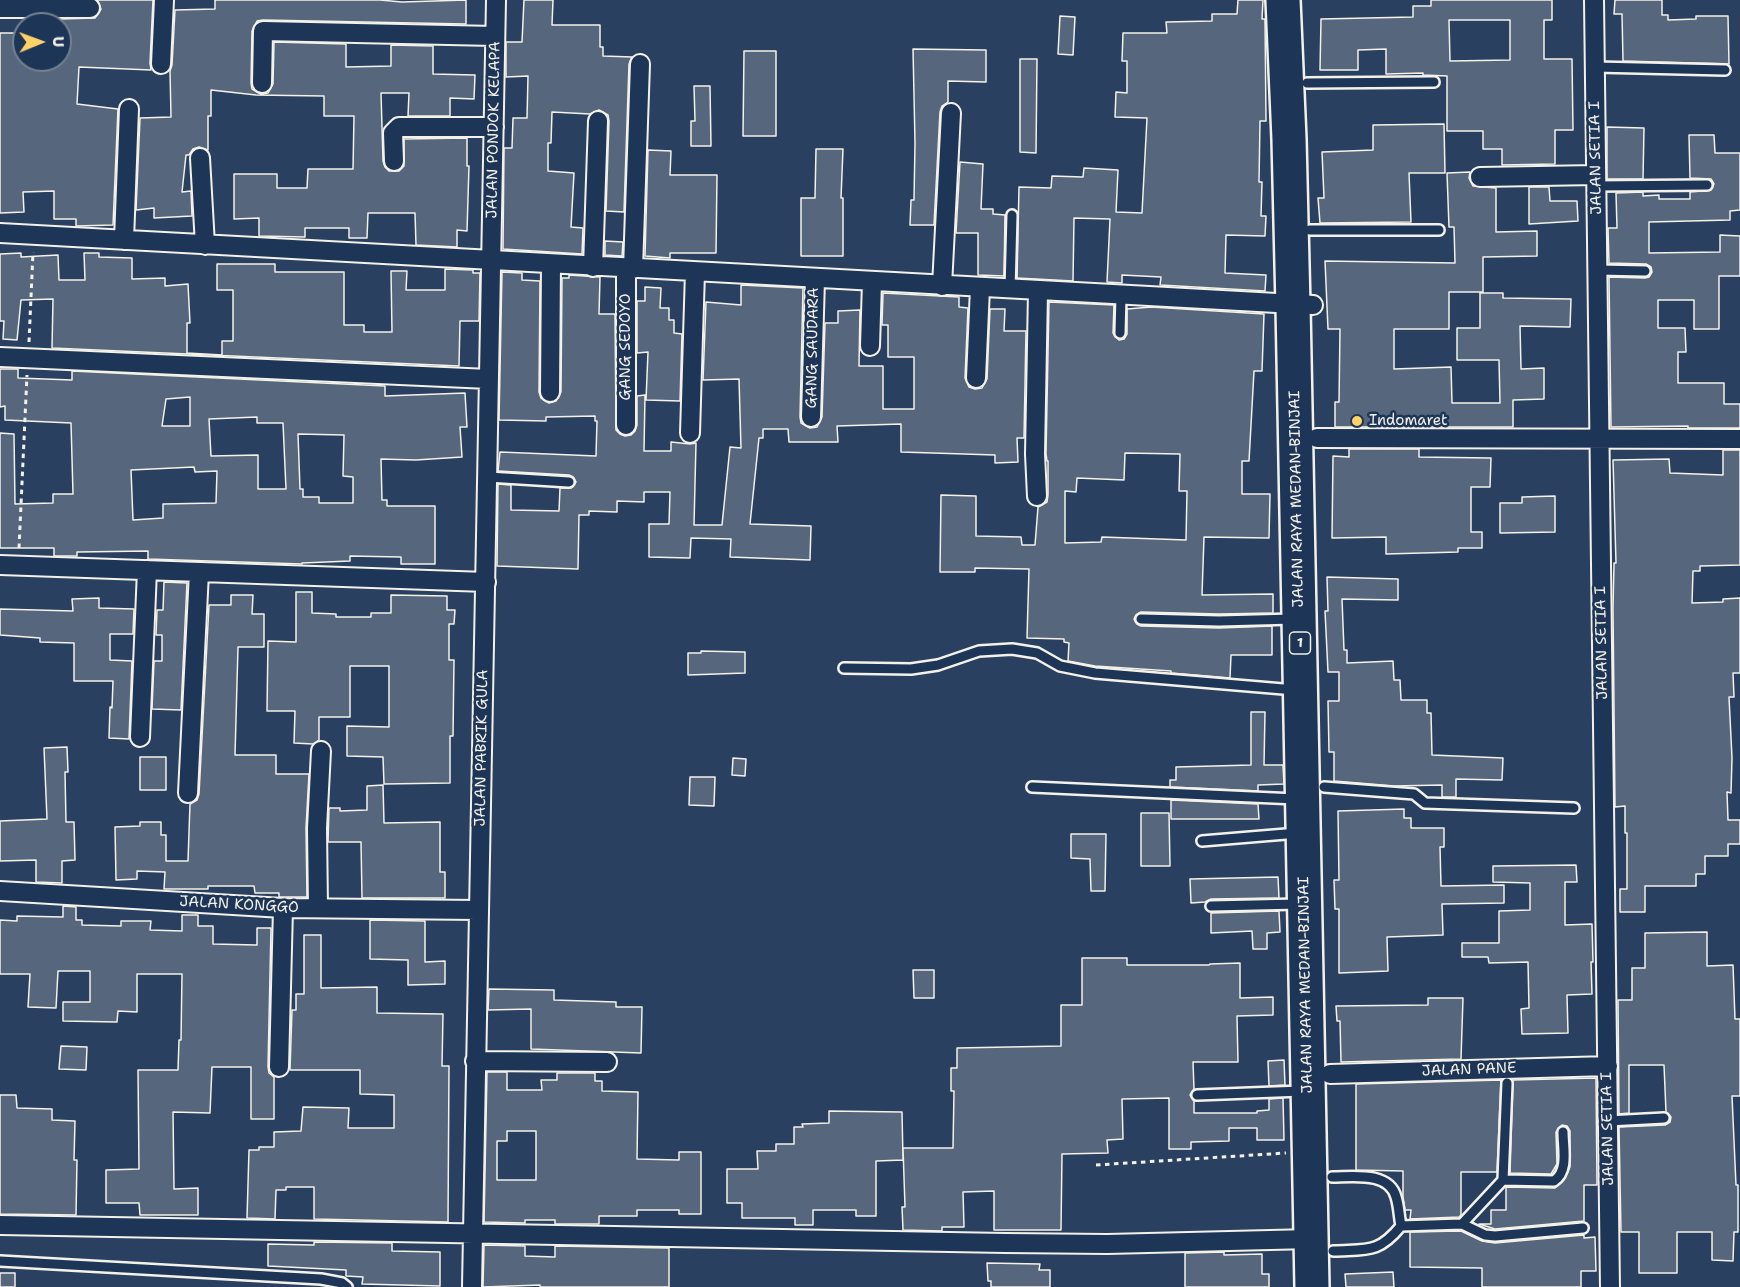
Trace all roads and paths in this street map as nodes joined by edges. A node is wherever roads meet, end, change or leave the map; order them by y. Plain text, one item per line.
1 (164, 0) edge
2 (496, 0) edge
3 (1283, 0) edge
4 (1304, 0) edge
5 (1594, 0) edge
6 (0, 8) edge
7 (90, 8) dead end
8 (495, 36) junction
9 (161, 64) dead end
10 (640, 64) dead end
11 (1595, 67) junction
12 (1725, 70) dead end
13 (1434, 82) dead end
14 (262, 83) dead end
15 (1306, 83) junction
16 (129, 109) dead end
17 (951, 113) dead end
18 (598, 121) dead end
19 (494, 127) junction
20 (200, 159) dead end
21 (394, 161) dead end
22 (1480, 177) dead end
23 (1596, 181) junction
24 (1707, 185) dead end
25 (1012, 215) dead end
26 (1310, 230) junction
27 (1439, 230) dead end
28 (0, 233) edge
29 (34, 235) junction
30 (124, 240) junction
31 (205, 245) junction
32 (491, 261) junction
33 (551, 264) junction
34 (593, 267) junction
35 (629, 269) junction
36 (1598, 270) junction
37 (1645, 271) dead end
38 (694, 272) junction
39 (815, 279) junction
40 (872, 282) junction
41 (942, 286) junction
42 (980, 288) junction
43 (1010, 290) junction
44 (1038, 291) junction
45 (1121, 296) junction
46 (1303, 306) junction
47 (1120, 333) dead end
48 (870, 346) dead end
49 (0, 357) edge
50 (28, 358) junction
51 (976, 378) dead end
52 (489, 379) junction
53 (550, 392) dead end
54 (811, 417) dead end
55 (626, 425) dead end
56 (690, 433) dead end
57 (1317, 438) junction
58 (1600, 439) junction
59 (1740, 439) edge
60 (488, 477) junction
61 (569, 482) dead end
62 (1037, 496) dead end
63 (9, 565) edge
64 (147, 570) junction
65 (198, 572) junction
66 (486, 582) junction
67 (1141, 619) dead end
68 (1299, 619) junction
69 (844, 668) dead end
70 (1301, 690) junction
71 (140, 737) dead end
72 (321, 751) dead end
73 (1032, 788) dead end
74 (188, 793) dead end
75 (1313, 793) junction
76 (1574, 808) dead end
77 (1304, 832) junction
78 (1202, 841) dead end
79 (0, 891) edge
80 (1305, 904) junction
81 (1211, 906) dead end
82 (283, 908) junction
83 (318, 908) junction
84 (478, 910) junction
85 (475, 1061) junction
86 (607, 1062) dead end
87 (1608, 1066) junction
88 (279, 1067) dead end
89 (1319, 1082) junction
90 (1507, 1083) dead end
91 (1197, 1095) dead end
92 (1664, 1118) dead end
93 (1608, 1121) junction
94 (1563, 1132) dead end
95 (1310, 1151) junction
96 (1096, 1165) dead end
97 (1332, 1177) junction
98 (1503, 1180) junction
99 (1462, 1224) junction
100 (0, 1225) edge
101 (1401, 1226) junction
102 (1583, 1228) dead end
103 (473, 1234) junction
104 (1322, 1245) junction
105 (0, 1261) edge
106 (347, 1287) edge
107 (472, 1287) edge
108 (1312, 1287) edge
109 (1334, 1287) edge
110 (1610, 1287) edge

1 - 9 street
2 - 8 street, JALAN PONDOK KELAPA
3 - 46 highway, JALAN RAYA MEDAN-BINJAI / 1
4 - 15 highway, JALAN RAYA MEDAN-BINJAI / 1
5 - 11 street, JALAN SETIA I
6 - 7 street
8 - 14 street
8 - 19 street, JALAN PONDOK KELAPA
10 - 35 street, GANG SEDOYO
11 - 12 lane
11 - 23 street, JALAN SETIA I
13 - 15 lane
15 - 26 highway, JALAN RAYA MEDAN-BINJAI / 1
16 - 30 street
17 - 41 street
18 - 34 street
19 - 21 street
19 - 32 street, JALAN PONDOK KELAPA
20 - 31 street
22 - 23 street
23 - 24 lane
23 - 36 street, JALAN SETIA I
25 - 43 lane
26 - 27 lane
26 - 46 highway, JALAN RAYA MEDAN-BINJAI / 1
28 - 29 street
29 - 30 street
29 - 50 path
30 - 31 street
31 - 32 street
32 - 33 street
32 - 52 street, JALAN PABRIK GULA
33 - 34 street
33 - 53 street
34 - 35 street
35 - 38 street
35 - 55 street, GANG SEDOYO
36 - 37 lane
36 - 58 street, JALAN SETIA I
38 - 39 street
38 - 56 street
39 - 40 street
39 - 54 street, GANG SAUDARA
40 - 41 street
40 - 48 street
41 - 42 street
42 - 43 street
42 - 51 street
43 - 44 street
44 - 45 street
44 - 62 street
45 - 46 street
45 - 47 lane
46 - 57 highway, JALAN RAYA MEDAN-BINJAI / 1
46 - 68 highway, JALAN RAYA MEDAN-BINJAI / 1
49 - 50 street
50 - 52 street
50 - 63 path
52 - 60 street, JALAN PABRIK GULA
57 - 58 street
57 - 75 highway, JALAN RAYA MEDAN-BINJAI / 1
58 - 59 street
58 - 87 street, JALAN SETIA I
60 - 61 lane
60 - 66 street, JALAN PABRIK GULA
63 - 64 street
64 - 65 street
64 - 71 street
65 - 66 street
65 - 74 street
66 - 84 street, JALAN PABRIK GULA
67 - 68 lane
68 - 70 highway, JALAN RAYA MEDAN-BINJAI / 1
69 - 70 lane
70 - 75 highway, JALAN RAYA MEDAN-BINJAI / 1
72 - 83 street
73 - 75 lane
75 - 76 lane
75 - 77 highway, JALAN RAYA MEDAN-BINJAI / 1
75 - 89 highway, JALAN RAYA MEDAN-BINJAI / 1
77 - 78 lane
77 - 80 highway, JALAN RAYA MEDAN-BINJAI / 1
79 - 82 street, JALAN KONGGO
80 - 81 lane
80 - 89 highway, JALAN RAYA MEDAN-BINJAI / 1
82 - 83 street, JALAN KONGGO
82 - 88 street
83 - 84 street, JALAN KONGGO
84 - 85 street, JALAN PABRIK GULA
85 - 86 street
85 - 103 street, JALAN PABRIK GULA
87 - 89 street, JALAN PANE
87 - 93 street, JALAN SETIA I
89 - 91 lane
89 - 95 highway, JALAN RAYA MEDAN-BINJAI / 1
89 - 97 highway, JALAN RAYA MEDAN-BINJAI / 1
90 - 98 lane
92 - 93 lane
93 - 110 street, JALAN SETIA I
94 - 98 lane
95 - 96 path
95 - 104 highway, JALAN RAYA MEDAN-BINJAI / 1
97 - 101 lane
97 - 104 highway, JALAN RAYA MEDAN-BINJAI / 1
98 - 99 lane
99 - 101 lane
99 - 102 lane
100 - 103 street
101 - 104 lane
103 - 104 street
103 - 107 street, JALAN PABRIK GULA
104 - 108 highway, JALAN RAYA MEDAN-BINJAI / 1
104 - 109 highway, JALAN RAYA MEDAN-BINJAI / 1
105 - 106 lane

